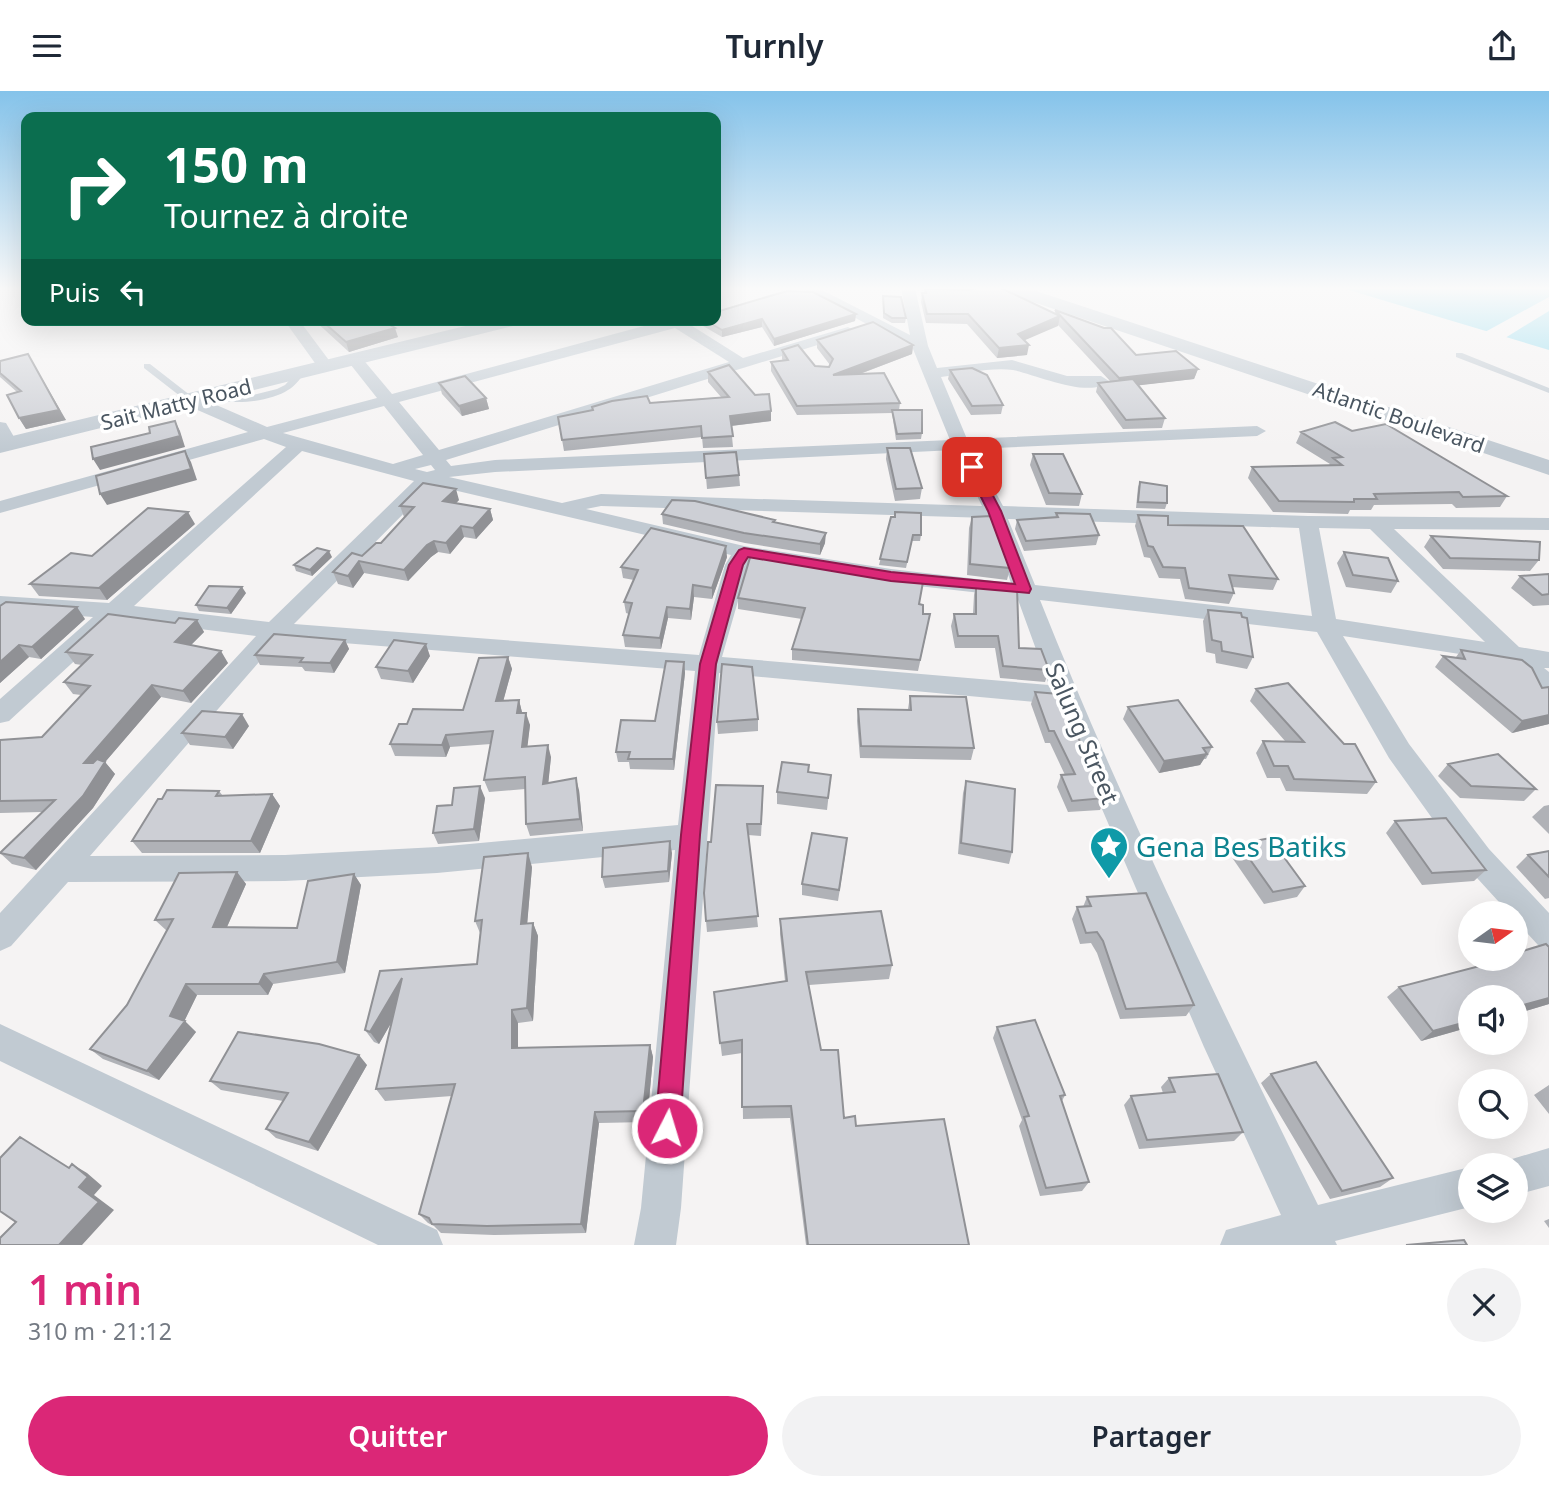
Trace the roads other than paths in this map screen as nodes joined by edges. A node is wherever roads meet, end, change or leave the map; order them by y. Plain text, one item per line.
1 (307, 342) edge
2 (427, 342) edge
3 (604, 342) edge
4 (710, 342) edge
5 (812, 342) edge
6 (912, 342) edge
7 (919, 342) edge
8 (1171, 342) edge
9 (802, 345) junction
10 (920, 346) junction
11 (1459, 355) dead end
12 (355, 360) junction
13 (816, 361) dead end
14 (742, 364) junction
15 (147, 366) dead end
16 (326, 367) junction
17 (931, 373) junction
18 (1101, 381) edge
19 (1549, 391) edge
20 (202, 398) junction
21 (388, 401) junction
22 (1257, 431) dead end
23 (265, 433) junction
24 (3, 439) edge
25 (299, 445) junction
26 (961, 445) junction
27 (1549, 468) edge
28 (437, 469) junction
29 (0, 507) edge
30 (565, 509) junction
31 (995, 511) junction
32 (1308, 522) junction
33 (1376, 523) junction
34 (1549, 524) edge
35 (744, 552) junction
36 (1024, 589) junction
37 (0, 603) edge
38 (116, 611) junction
39 (1325, 625) junction
40 (274, 630) junction
41 (1512, 654) junction
42 (1549, 660) edge
43 (708, 664) junction
44 (1549, 685) edge
45 (1066, 696) junction
46 (0, 714) edge
47 (691, 835) junction
48 (61, 869) junction
49 (1549, 935) edge
50 (0, 936) edge
51 (0, 1042) edge
52 (1549, 1167) edge
53 (1528, 1173) edge
54 (1458, 1191) edge
55 (1312, 1237) edge
56 (422, 1245) edge
57 (655, 1245) edge
58 (1241, 1245) edge

1 - 16 street
2 - 12 street, Sait Matty Road
3 - 21 street
4 - 14 street
5 - 9 street
6 - 10 street
7 - 10 street, Salung Street
8 - 27 street, Atlantic Boulevard
9 - 13 street
9 - 14 street
10 - 17 street, Salung Street
11 - 19 lane
12 - 16 street, Sait Matty Road
12 - 21 street
14 - 28 street
15 - 20 lane
16 - 20 street, Sait Matty Road
17 - 18 street
17 - 26 street, Salung Street
20 - 23 street
20 - 24 street, Sait Matty Road
21 - 23 street
21 - 28 street
22 - 26 street
23 - 25 street
23 - 29 street
25 - 28 street
25 - 38 street
26 - 28 street
26 - 31 street, Salung Street
28 - 30 street
28 - 40 street
30 - 31 street
30 - 35 street
31 - 32 street
31 - 36 street, Salung Street
32 - 33 street
32 - 39 street
33 - 34 street
33 - 41 street
35 - 36 street
35 - 43 street
36 - 39 street
36 - 45 street, Salung Street
37 - 38 street
38 - 40 street
38 - 46 street
39 - 41 street
39 - 49 street
40 - 43 street
40 - 48 street
41 - 42 street
41 - 44 street
43 - 45 street
43 - 47 street
45 - 55 street, Salung Street
47 - 48 street
47 - 57 street
48 - 50 street
51 - 56 street
52 - 53 street
54 - 55 street
55 - 58 street

